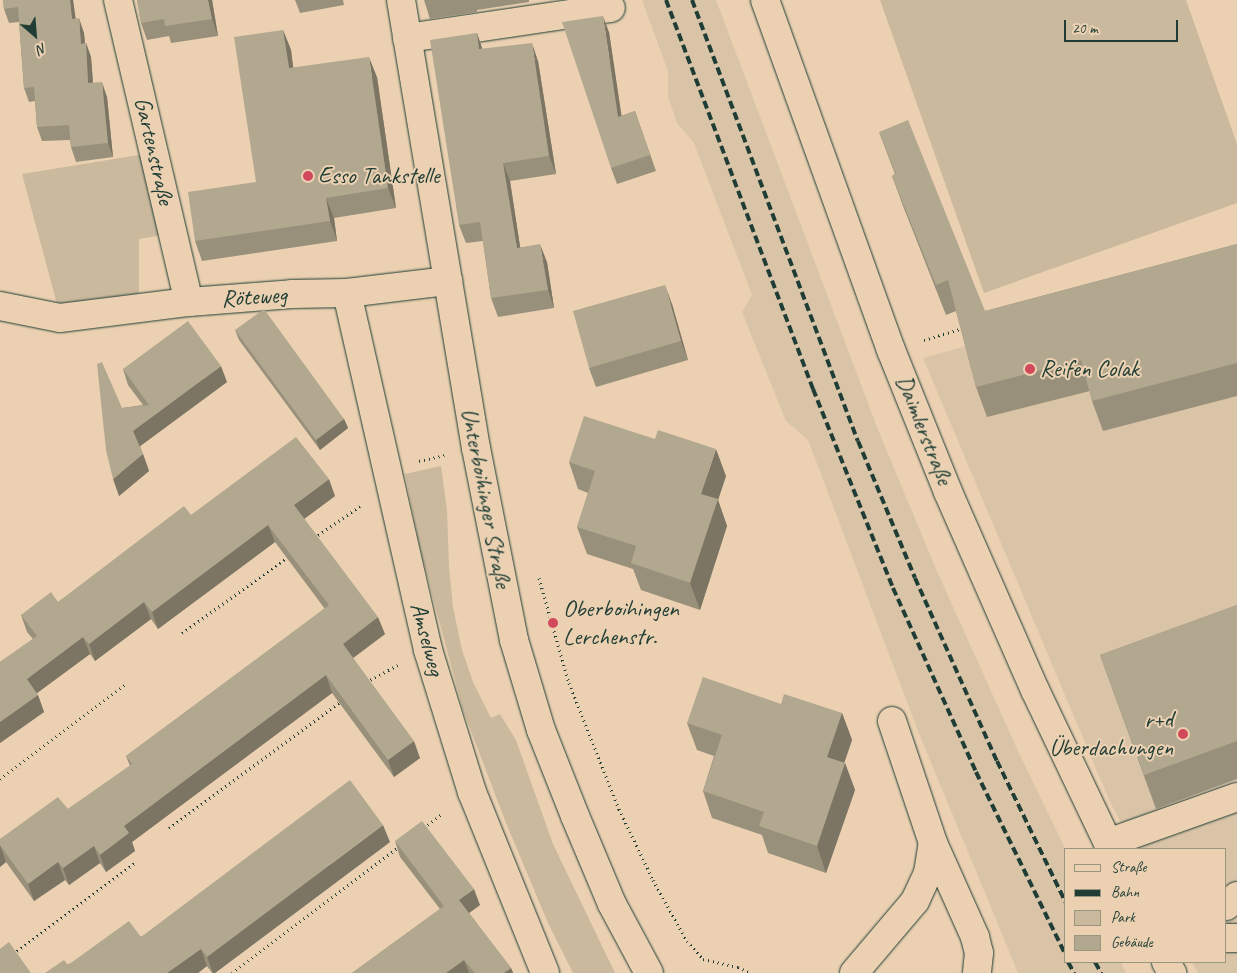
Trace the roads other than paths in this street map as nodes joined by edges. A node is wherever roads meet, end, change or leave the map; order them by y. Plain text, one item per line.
1 (118, 0) edge
2 (401, 0) edge
3 (765, 0) edge
4 (611, 8) dead end
5 (407, 38) junction
6 (448, 281) junction
7 (347, 293) junction
8 (189, 302) junction
9 (0, 306) edge
10 (892, 721) dead end
11 (1237, 798) edge
12 (933, 843) junction
13 (1109, 846) edge
14 (1237, 896) edge
15 (1227, 905) edge
16 (545, 973) edge
17 (649, 973) edge
18 (854, 973) edge
19 (977, 973) edge

1 - 8 street, Gartenstraße
2 - 5 street, Unterboihinger Straße
3 - 13 street, Daimlerstraße
4 - 5 street
5 - 6 street, Unterboihinger Straße
6 - 7 street, Röteweg
6 - 17 street, Unterboihinger Straße
7 - 8 street, Röteweg
7 - 16 street, Amselweg
8 - 9 street, Röteweg
10 - 12 street
11 - 13 street
12 - 18 street
12 - 19 street
14 - 15 street

